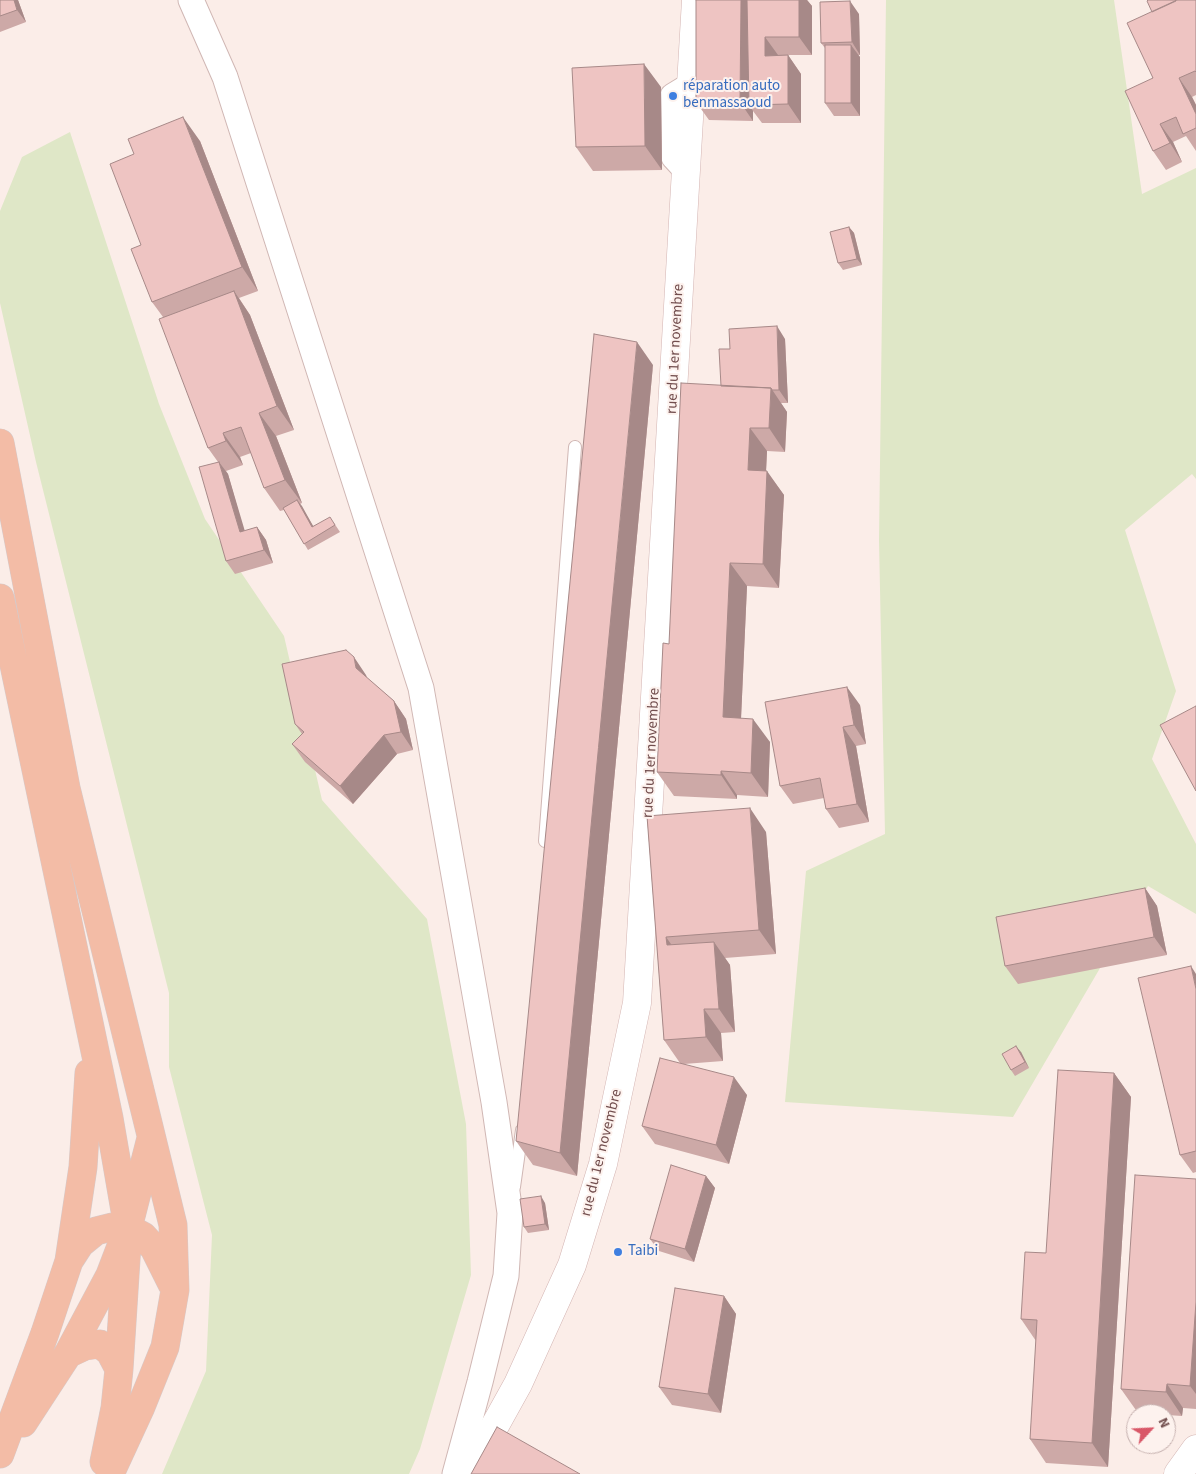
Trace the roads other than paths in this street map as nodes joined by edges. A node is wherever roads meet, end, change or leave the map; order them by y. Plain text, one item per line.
1 (191, 0) edge
2 (696, 0) edge
3 (0, 443) edge
4 (575, 447) dead end
5 (0, 598) edge
6 (544, 850) edge
7 (90, 1026) junction
8 (524, 1116) edge
9 (152, 1135) junction
10 (510, 1213) junction
11 (128, 1228) junction
12 (69, 1261) junction
13 (175, 1290) junction
14 (68, 1354) junction
15 (119, 1369) junction
16 (1196, 1449) edge
17 (0, 1454) edge
18 (0, 1460) edge
19 (102, 1474) edge
20 (110, 1474) edge
21 (455, 1474) edge
22 (468, 1474) edge
23 (1178, 1474) edge

1 - 10 street
2 - 22 main road, rue du 1er novembre
3 - 9 main road
4 - 6 lane
5 - 7 main road
7 - 11 main road
7 - 12 main road
8 - 10 lane
9 - 11 main road
9 - 13 main road
10 - 21 street
11 - 12 main road
11 - 13 main road
11 - 14 main road
11 - 15 main road
12 - 17 main road
13 - 20 main road
14 - 15 main road
14 - 18 main road
15 - 19 main road
16 - 23 main road

